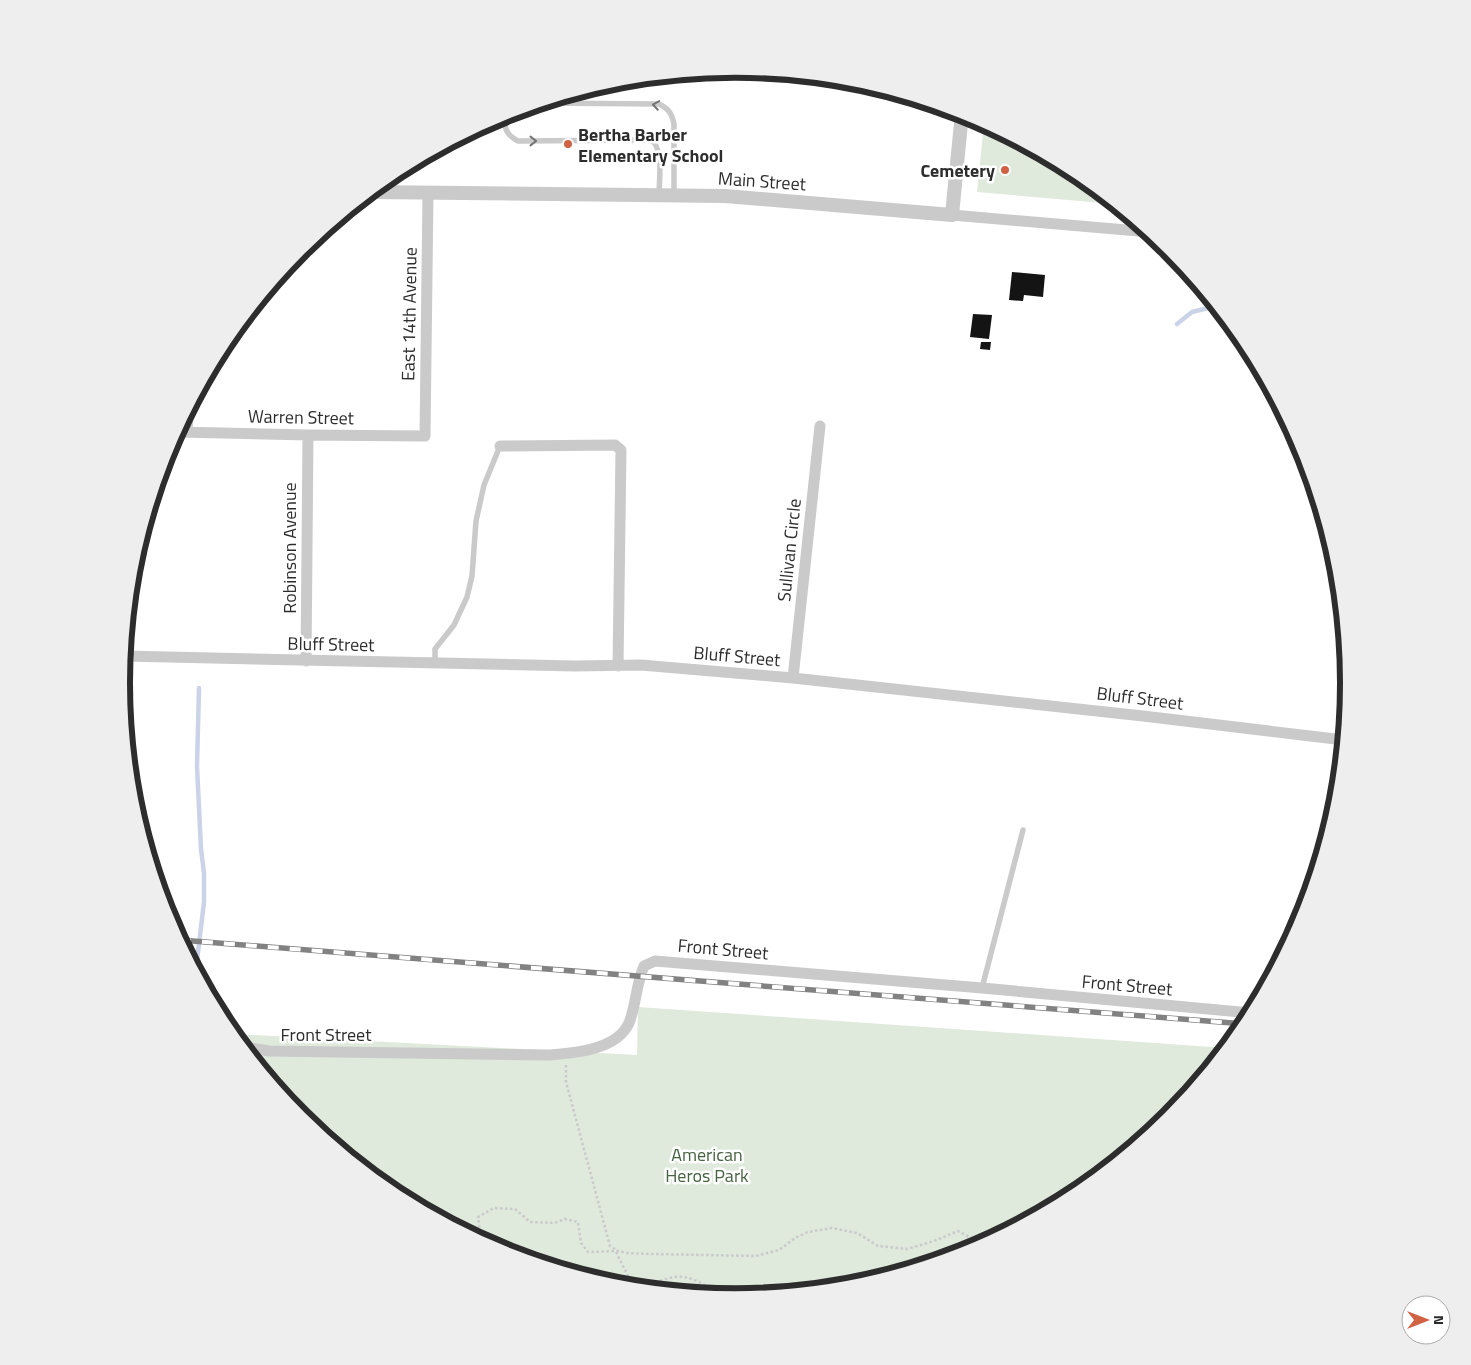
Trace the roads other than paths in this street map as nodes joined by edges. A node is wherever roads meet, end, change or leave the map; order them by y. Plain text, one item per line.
1 (563, 103) edge
2 (961, 122) edge
3 (505, 123) edge
4 (381, 192) edge
5 (428, 193) junction
6 (659, 195) junction
7 (674, 196) junction
8 (952, 215) junction
9 (1137, 231) edge
10 (820, 426) dead end
11 (185, 432) edge
12 (308, 435) junction
13 (425, 436) joint
14 (500, 446) joint
15 (131, 656) edge
16 (306, 661) junction
17 (434, 664) junction
18 (618, 666) junction
19 (793, 678) junction
20 (1337, 739) edge
21 (1023, 830) dead end
22 (982, 988) junction
23 (1242, 1013) edge
24 (254, 1049) edge

7 -> 1 lane
2 - 8 street
3 -> 6 lane
4 - 5 street, Main Street
5 - 6 street, Main Street
5 - 13 street, East 14th Avenue
6 - 7 street, Main Street
7 - 8 street, Main Street
8 - 9 street, Main Street
10 - 19 street, Sullivan Circle
11 - 12 street, Warren Street
12 - 13 street, Warren Street
12 - 16 street, Robinson Avenue
14 - 17 lane
14 - 18 street
15 - 16 street, Bluff Street
16 - 17 street, Bluff Street
17 - 18 street, Bluff Street
18 - 19 street, Bluff Street
19 - 20 street, Bluff Street
21 - 22 lane
22 - 23 street, Front Street
22 - 24 street, Front Street

